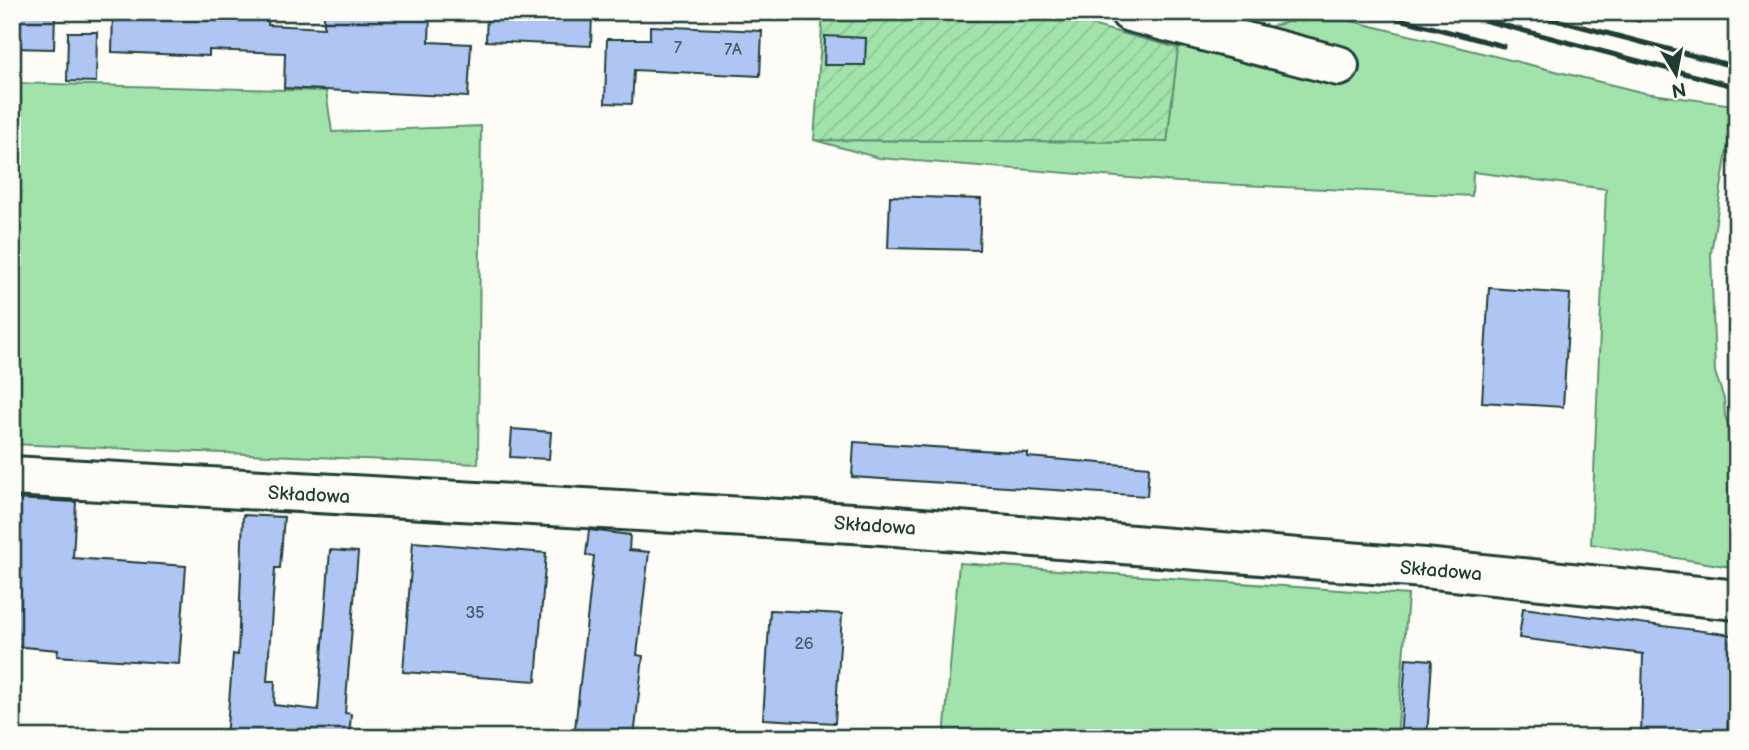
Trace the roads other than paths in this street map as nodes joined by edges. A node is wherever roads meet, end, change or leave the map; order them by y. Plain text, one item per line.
1 (1130, 12) edge
2 (1339, 66) dead end
3 (12, 476) edge
4 (1737, 600) edge

1 - 2 street
3 - 4 street, Składowa

